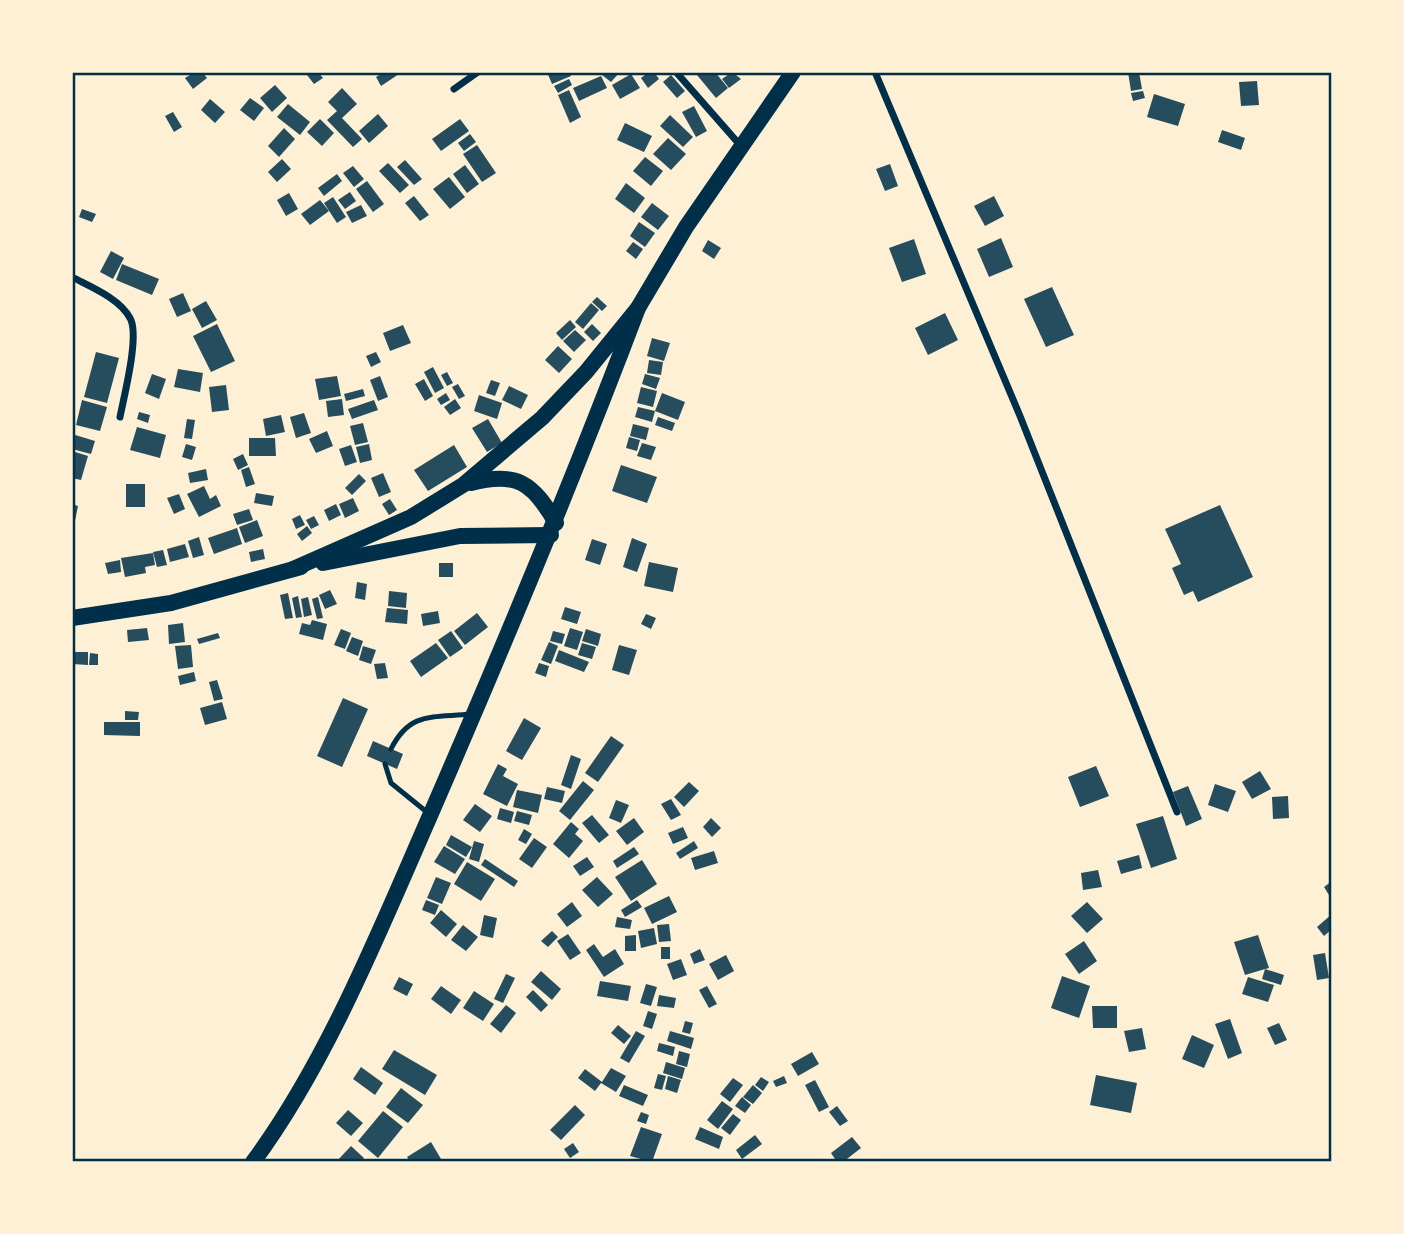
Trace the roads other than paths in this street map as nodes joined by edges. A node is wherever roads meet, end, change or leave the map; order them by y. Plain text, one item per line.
1 (478, 72) edge
2 (676, 72) edge
3 (793, 72) edge
4 (874, 72) edge
5 (454, 89) dead end
6 (740, 145) junction
7 (72, 277) edge
8 (638, 308) junction
9 (120, 417) dead end
10 (463, 485) junction
11 (553, 529) junction
12 (293, 569) junction
13 (72, 618) edge
14 (476, 714) junction
15 (391, 749) dead end
16 (385, 764) dead end
17 (1177, 812) dead end
18 (430, 815) junction
19 (253, 1162) edge

1 - 5 street
2 - 6 street
3 - 6 main road
4 - 17 street
6 - 8 main road
7 - 9 street
8 - 10 main road
8 - 11 main road
10 - 11 main road
10 - 12 main road
11 - 12 main road
11 - 14 main road
12 - 13 main road
14 - 15 lane
14 - 18 main road
16 - 18 lane
18 - 19 main road

